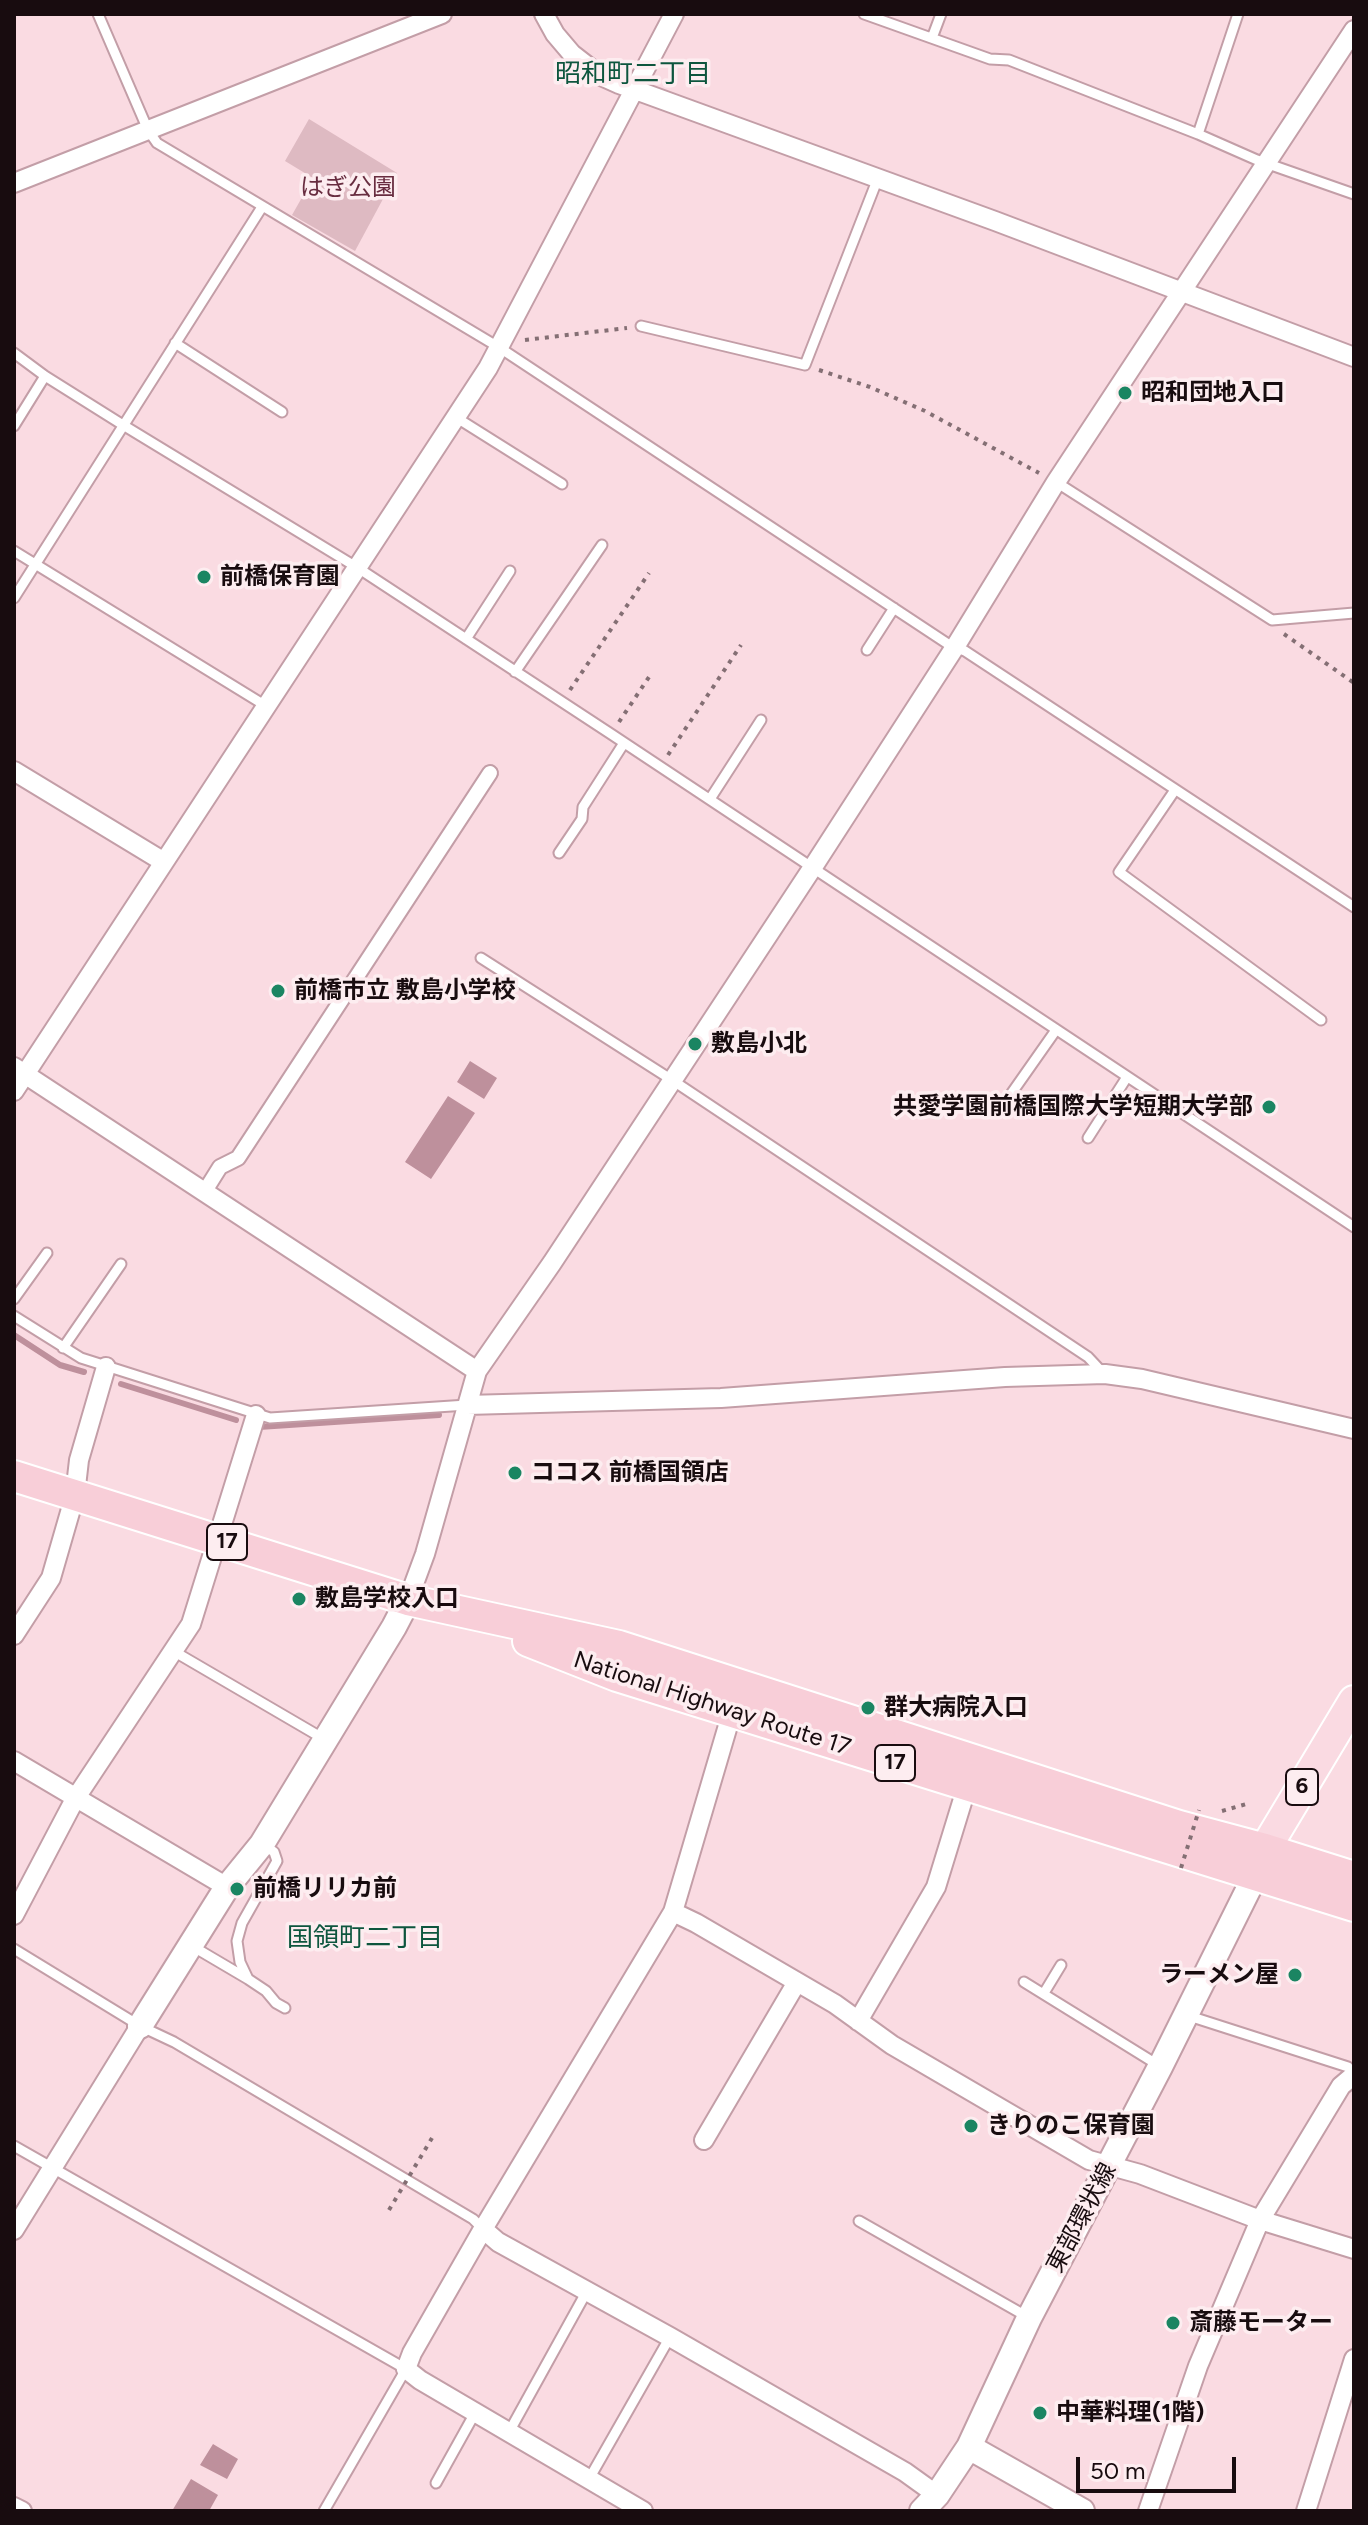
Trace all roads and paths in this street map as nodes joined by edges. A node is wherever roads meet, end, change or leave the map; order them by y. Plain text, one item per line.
1 (98, 14) edge
2 (442, 14) edge
3 (544, 14) edge
4 (674, 14) edge
5 (864, 14) edge
6 (941, 14) edge
7 (1238, 14) edge
8 (1354, 30) edge
9 (932, 38) junction
10 (634, 90) junction
11 (148, 130) junction
12 (1198, 134) junction
13 (1266, 162) junction
14 (878, 178) junction
15 (14, 183) edge
16 (1354, 194) edge
17 (262, 207) junction
18 (1180, 292) junction
19 (641, 326) joint
20 (175, 343) junction
21 (500, 348) junction
22 (14, 353) edge
23 (1354, 357) edge
24 (805, 365) junction
25 (45, 376) junction
26 (282, 412) dead end
27 (457, 418) junction
28 (123, 425) junction
29 (14, 426) edge
30 (1056, 482) junction
31 (562, 484) dead end
32 (602, 545) dead end
33 (14, 551) edge
34 (37, 564) junction
35 (358, 568) junction
36 (510, 571) dead end
37 (649, 573) dead end
38 (14, 598) edge
39 (894, 608) junction
40 (1354, 613) edge
41 (1272, 620) junction
42 (466, 639) junction
43 (741, 645) dead end
44 (955, 647) junction
45 (867, 650) dead end
46 (515, 672) junction
47 (649, 677) dead end
48 (1354, 683) edge
49 (562, 702) junction
50 (266, 706) junction
51 (761, 720) dead end
52 (611, 734) junction
53 (624, 743) junction
54 (660, 767) junction
55 (14, 771) edge
56 (490, 773) dead end
57 (1175, 790) junction
58 (710, 799) junction
59 (559, 853) dead end
60 (164, 862) junction
61 (813, 867) junction
62 (1354, 907) edge
63 (481, 958) dead end
64 (1321, 1020) dead end
65 (1056, 1030) junction
66 (20, 1070) edge
67 (1127, 1077) junction
68 (672, 1080) junction
69 (14, 1091) edge
70 (1004, 1104) dead end
71 (1088, 1138) dead end
72 (205, 1191) junction
73 (1354, 1227) edge
74 (47, 1253) dead end
75 (121, 1264) dead end
76 (14, 1299) edge
77 (14, 1316) edge
78 (63, 1348) junction
79 (106, 1367) junction
80 (477, 1371) junction
81 (1105, 1374) junction
82 (467, 1405) junction
83 (256, 1415) junction
84 (1354, 1429) edge
85 (14, 1476) edge
86 (75, 1495) junction
87 (218, 1539) junction
88 (408, 1600) junction
89 (440, 1608) junction
90 (14, 1635) edge
91 (175, 1652) junction
92 (1354, 1701) edge
93 (732, 1712) junction
94 (326, 1740) junction
95 (14, 1761) edge
96 (967, 1786) junction
97 (75, 1799) junction
98 (1250, 1803) dead end
99 (1208, 1811) dead end
100 (1217, 1813) dead end
101 (262, 1844) junction
102 (1260, 1862) junction
103 (1181, 1868) dead end
104 (1354, 1877) edge
105 (227, 1887) junction
106 (1354, 1906) edge
107 (673, 1912) junction
108 (14, 1915) edge
109 (192, 1946) junction
110 (14, 1949) edge
111 (1061, 1965) dead end
112 (248, 1979) junction
113 (797, 1982) junction
114 (1024, 1982) dead end
115 (1044, 1993) junction
116 (285, 2008) dead end
117 (1186, 2015) junction
118 (858, 2021) junction
119 (140, 2026) junction
120 (1160, 2067) junction
121 (1354, 2075) edge
122 (432, 2138) dead end
123 (704, 2140) dead end
124 (14, 2146) edge
125 (1109, 2166) junction
126 (52, 2168) junction
127 (389, 2210) dead end
128 (1260, 2220) junction
129 (859, 2221) dead end
130 (483, 2229) junction
131 (14, 2230) edge
132 (1354, 2249) edge
133 (587, 2291) junction
134 (1029, 2318) junction
135 (670, 2337) junction
136 (1354, 2359) edge
137 (406, 2369) junction
138 (475, 2413) junction
139 (509, 2432) junction
140 (969, 2447) junction
141 (589, 2479) junction
142 (436, 2483) dead end
143 (929, 2503) edge
144 (14, 2507) edge
145 (631, 2508) edge
146 (22, 2511) edge
147 (324, 2511) edge
148 (1082, 2511) edge
149 (1148, 2511) edge
150 (1306, 2511) edge

1 - 11 lane
2 - 11 street
3 - 10 street
4 - 10 street
5 - 9 lane
6 - 9 lane
7 - 12 lane
8 - 13 street
9 - 12 lane
10 - 14 street
10 - 21 street
11 - 15 street
11 - 17 lane
12 - 13 lane
13 - 16 lane
13 - 18 street
14 - 18 street
14 - 24 lane
17 - 20 lane
17 - 21 lane
18 - 23 street
18 - 30 street
19 - 21 path
19 - 24 lane
20 - 26 lane
20 - 28 lane
21 - 27 street
21 - 39 lane
22 - 25 lane
24 - 30 path
25 - 28 lane
25 - 29 lane
27 - 31 lane
27 - 35 street
28 - 34 lane
28 - 35 lane
30 - 41 lane
30 - 44 street
32 - 46 lane
33 - 34 lane
34 - 38 lane
34 - 50 lane
35 - 42 lane
35 - 50 street
36 - 42 lane
37 - 49 path
39 - 44 lane
39 - 45 lane
40 - 41 lane
41 - 48 path
42 - 46 lane
43 - 54 path
44 - 57 lane
44 - 61 street
46 - 49 lane
47 - 52 path
49 - 52 lane
50 - 60 street
51 - 58 lane
52 - 53 lane
53 - 54 lane
53 - 59 lane
54 - 58 lane
55 - 60 street
56 - 72 street
57 - 62 lane
57 - 64 lane
58 - 61 lane
60 - 66 street
61 - 65 lane
61 - 68 street
63 - 68 lane
65 - 67 lane
65 - 70 lane
66 - 69 street
66 - 72 street
67 - 71 lane
67 - 73 lane
68 - 80 street
68 - 81 lane
72 - 80 street
74 - 76 lane
75 - 78 lane
77 - 78 lane
78 - 79 lane
79 - 83 lane
79 - 86 street
80 - 82 street
81 - 82 street
81 - 84 street
82 - 83 lane
82 - 88 street
83 - 87 street
85 - 86 highway, National Highway Route 17 / 17
86 - 87 highway, National Highway Route 17 / 17
86 - 90 street
87 - 88 highway, National Highway Route 17 / 17
87 - 91 street
88 - 89 highway, National Highway Route 17 / 17
88 - 94 street
89 - 93 highway, National Highway Route 17 / 17
89 - 102 highway, National Highway Route 17 / 17
91 - 94 lane
91 - 97 street
92 - 102 main road, 6
93 - 96 highway, National Highway Route 17 / 17
93 - 107 street
94 - 101 street
95 - 97 street
96 - 102 highway, National Highway Route 17 / 17
96 - 118 street
97 - 105 street
97 - 108 street
98 - 100 path
99 - 103 path, bridge
101 - 105 street
101 - 112 lane
102 - 104 highway, National Highway Route 17 / 17
102 - 106 highway, National Highway Route 17 / 17
102 - 117 street, 東部環状線
105 - 109 street
107 - 113 street
107 - 130 street
109 - 112 lane
109 - 119 street
110 - 119 lane
111 - 115 lane
112 - 116 lane
113 - 118 street
113 - 123 street
114 - 115 lane
115 - 120 lane
117 - 120 street, 東部環状線
117 - 121 lane
118 - 125 street
119 - 126 street
119 - 130 lane
120 - 125 street, 東部環状線
121 - 128 street
122 - 127 path, bridge
124 - 126 lane
125 - 128 street
125 - 134 street, 東部環状線
126 - 131 street
126 - 137 lane
128 - 132 street
128 - 149 street
129 - 134 lane
130 - 133 street
130 - 137 street
133 - 135 street
133 - 139 lane
134 - 140 street, 東部環状線
135 - 141 lane
135 - 143 street
136 - 150 street
137 - 138 street
137 - 147 lane
138 - 139 street
138 - 142 lane
139 - 141 street
140 - 143 street, 東部環状線
140 - 148 street
141 - 145 street
144 - 146 street

